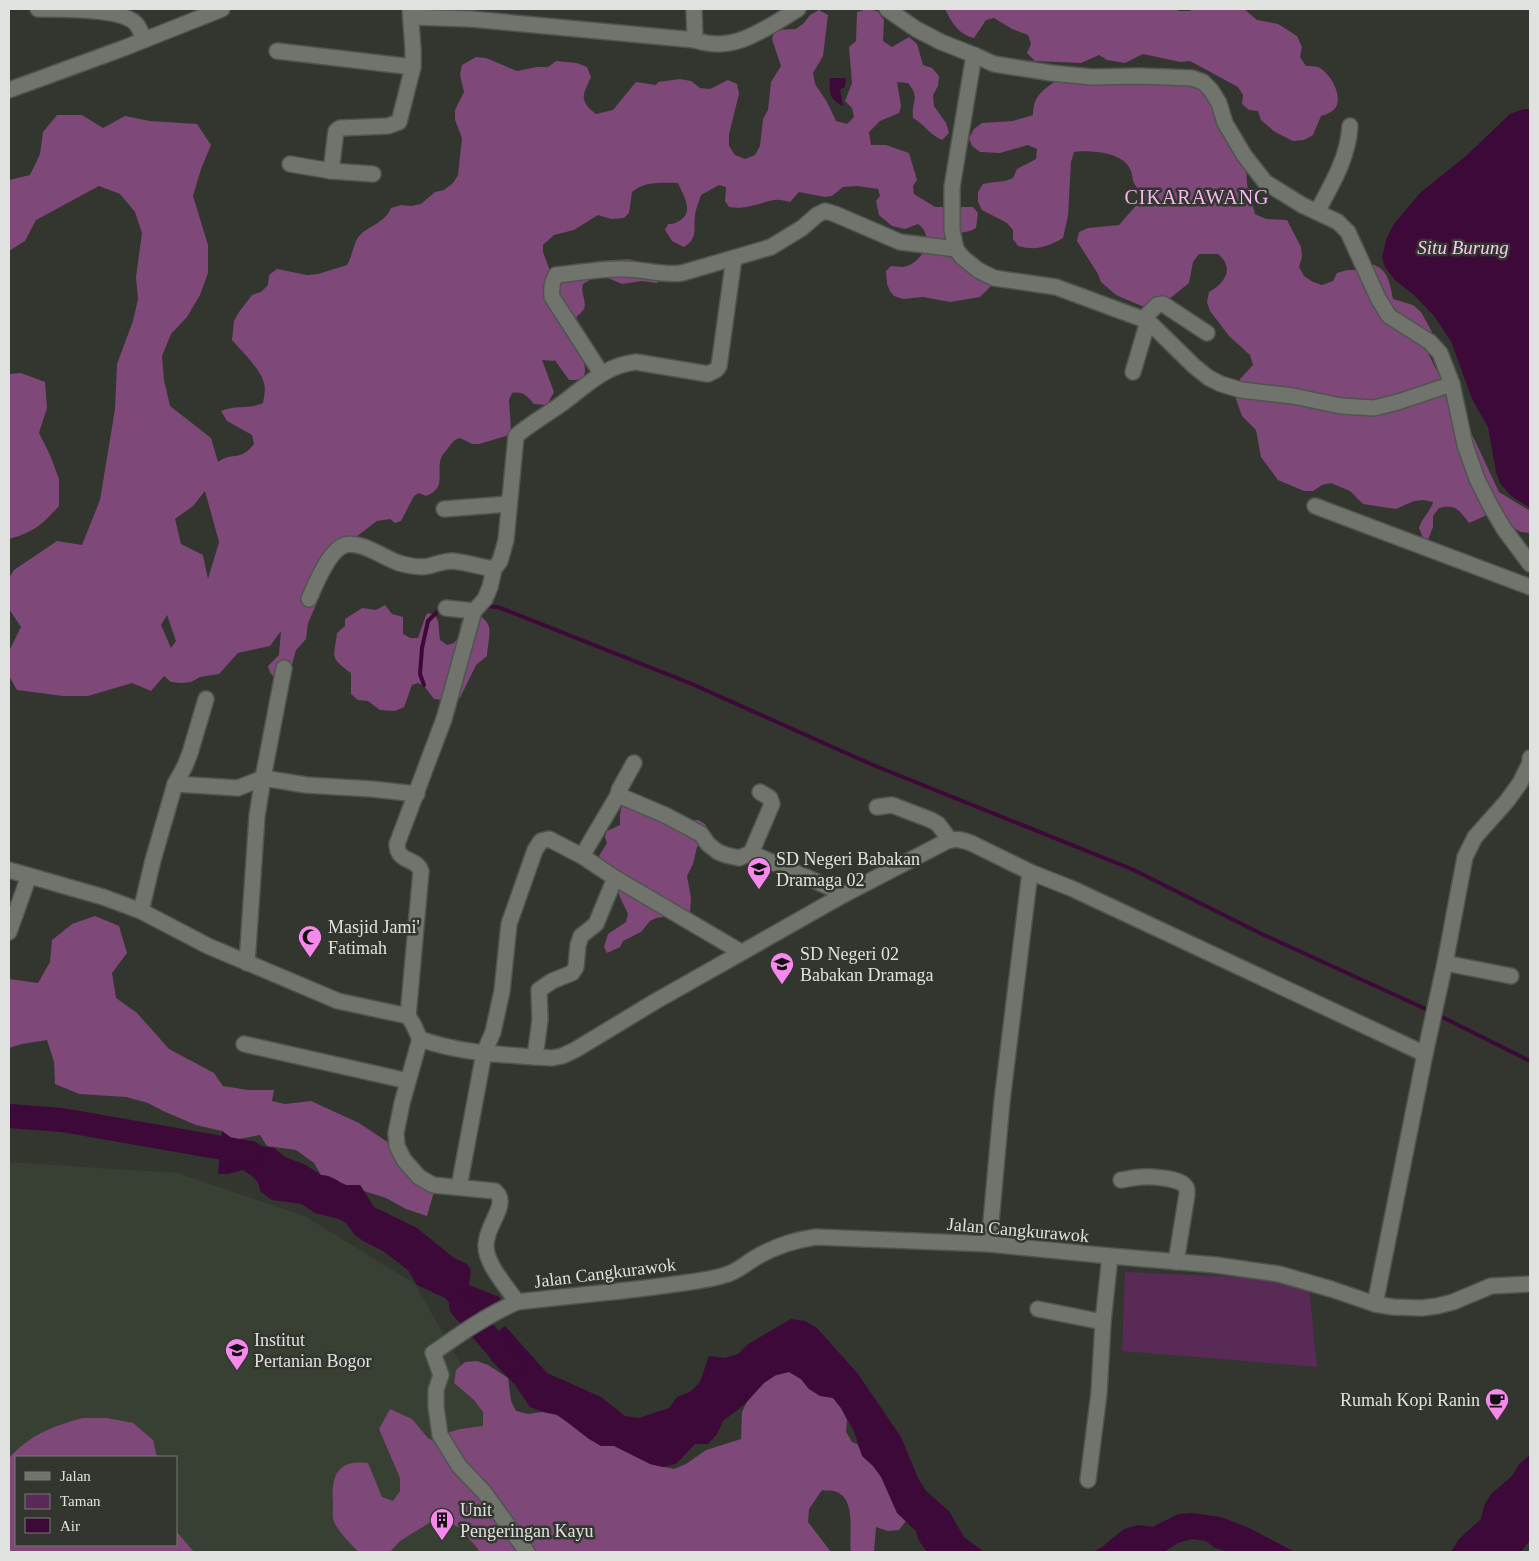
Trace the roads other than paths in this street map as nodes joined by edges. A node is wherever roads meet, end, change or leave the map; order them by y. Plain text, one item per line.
1 (38, 9) edge
2 (222, 9) edge
3 (694, 9) edge
4 (798, 9) edge
5 (886, 9) edge
6 (410, 13) edge
7 (494, 15) edge
8 (144, 39) junction
9 (695, 40) junction
10 (277, 51) dead end
11 (974, 55) junction
12 (413, 67) junction
13 (9, 90) edge
14 (1350, 126) dead end
15 (290, 164) dead end
16 (331, 171) junction
17 (373, 174) dead end
18 (1317, 212) junction
19 (956, 249) junction
20 (734, 258) junction
21 (1146, 320) junction
22 (1207, 333) dead end
23 (1133, 372) dead end
24 (601, 373) junction
25 (1452, 384) junction
26 (509, 504) junction
27 (1315, 506) dead end
28 (444, 509) dead end
29 (1530, 564) edge
30 (494, 569) junction
31 (1530, 587) edge
32 (309, 599) dead end
33 (478, 606) junction
34 (446, 608) dead end
35 (284, 668) dead end
36 (206, 699) dead end
37 (1530, 758) edge
38 (634, 763) dead end
39 (263, 778) junction
40 (175, 784) junction
41 (760, 792) dead end
42 (417, 794) junction
43 (618, 795) junction
44 (877, 807) dead end
45 (950, 840) junction
46 (751, 853) junction
47 (582, 856) junction
48 (9, 870) edge
49 (1030, 872) junction
50 (29, 876) junction
51 (615, 878) junction
52 (845, 894) junction
53 (141, 912) junction
54 (9, 932) edge
55 (741, 952) junction
56 (247, 963) junction
57 (1445, 963) junction
58 (1510, 976) dead end
59 (408, 1016) junction
60 (420, 1039) junction
61 (244, 1044) dead end
62 (484, 1053) junction
63 (1425, 1054) junction
64 (536, 1057) junction
65 (408, 1080) junction
66 (1121, 1180) dead end
67 (460, 1187) junction
68 (988, 1244) junction
69 (1110, 1256) junction
70 (1176, 1262) junction
71 (1530, 1284) edge
72 (1375, 1304) junction
73 (511, 1305) junction
74 (1038, 1309) dead end
75 (1103, 1322) junction
76 (1088, 1480) dead end
77 (527, 1552) edge

1 - 8 street
2 - 8 street
3 - 9 street
4 - 9 street
5 - 11 street
6 - 7 street
6 - 12 street
7 - 9 street
8 - 13 street
10 - 12 street
11 - 18 street
11 - 19 street
12 - 16 street
14 - 18 street
15 - 16 street
16 - 17 street
18 - 25 street
19 - 20 street
19 - 21 street
20 - 24 street
20 - 24 street
21 - 22 street
21 - 23 street
21 - 25 street
24 - 26 street
25 - 29 street
26 - 28 street
26 - 30 street
27 - 31 street
30 - 32 street
30 - 33 street
33 - 34 street
33 - 42 street
35 - 39 street
36 - 40 street
37 - 57 street
38 - 43 street
39 - 40 street
39 - 42 street
39 - 56 street
40 - 53 street
41 - 46 street
42 - 59 street
43 - 46 street
43 - 47 street
44 - 45 street
45 - 49 street
45 - 52 street
46 - 52 street
47 - 51 street
47 - 62 street
48 - 50 street
49 - 63 street
49 - 68 street
50 - 53 street
50 - 54 street
51 - 55 street
51 - 64 street
52 - 55 street
53 - 56 street
55 - 64 street
56 - 59 street
57 - 58 street
57 - 63 street
59 - 60 street
60 - 62 street
60 - 65 street
61 - 65 street
62 - 64 street
62 - 67 street
63 - 72 street
65 - 67 street
66 - 70 street
67 - 73 street
68 - 69 street, Jalan Cangkurawok
68 - 73 street, Jalan Cangkurawok
69 - 70 street, Jalan Cangkurawok
69 - 75 street
70 - 72 street, Jalan Cangkurawok
71 - 72 street, Jalan Cangkurawok
73 - 77 street
74 - 75 street
75 - 76 street

